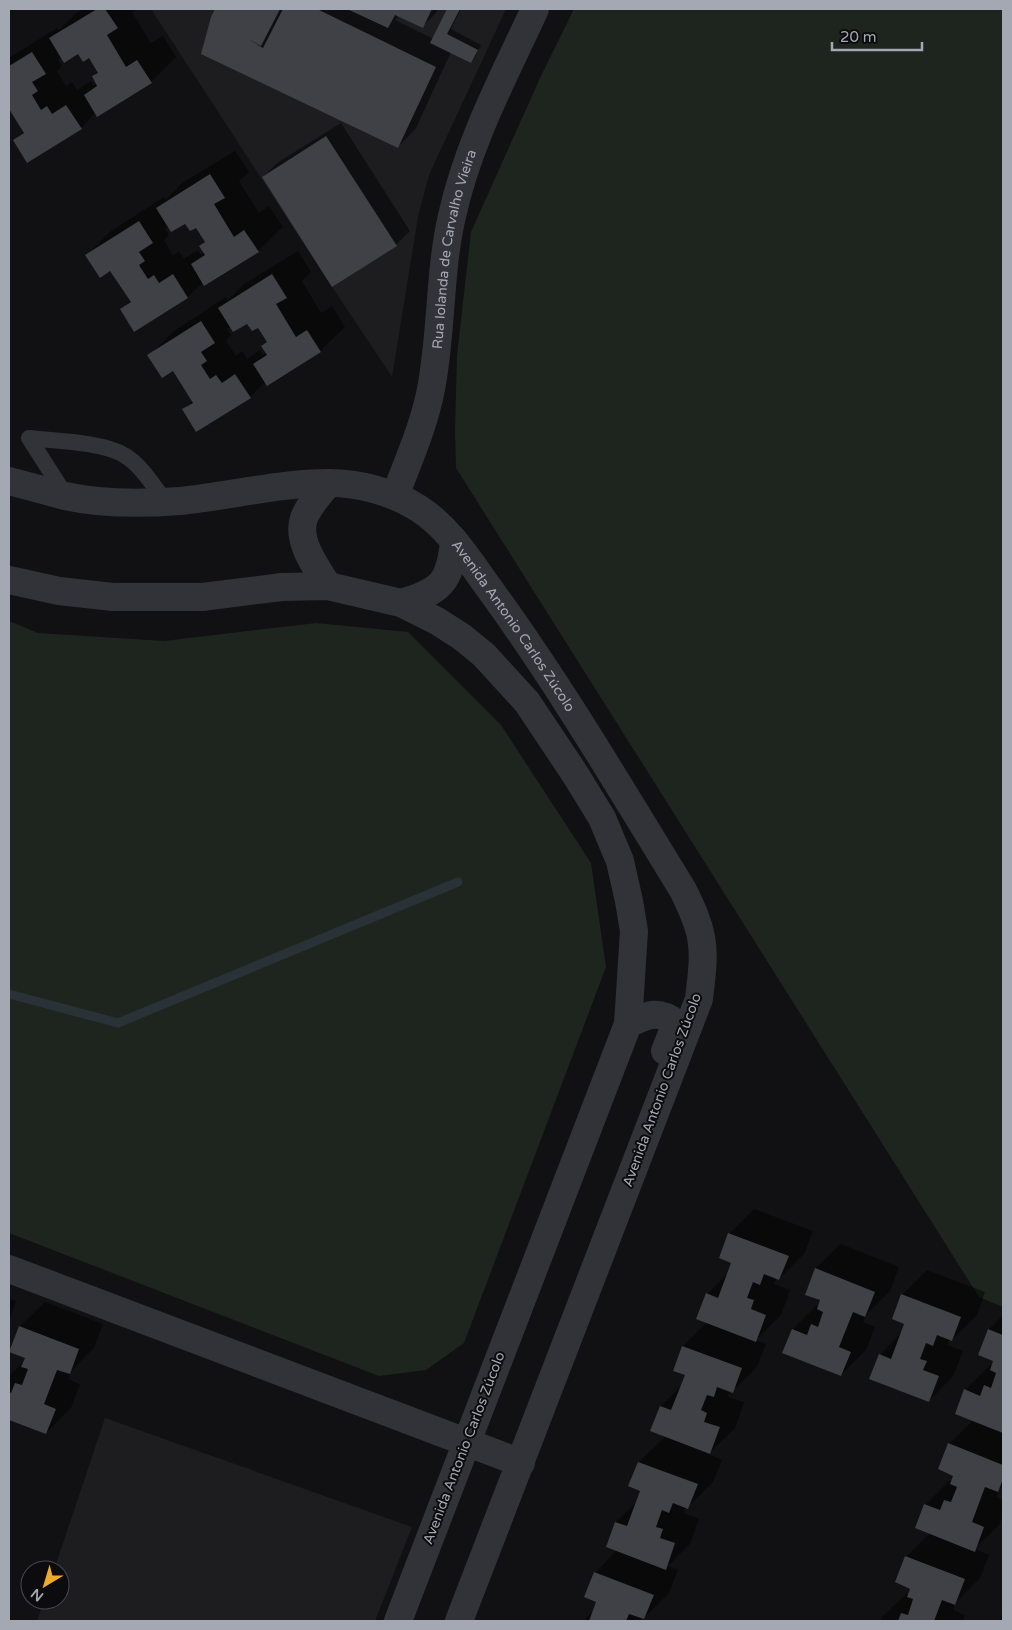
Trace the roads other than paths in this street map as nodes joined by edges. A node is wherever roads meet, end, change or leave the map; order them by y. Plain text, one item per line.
1 (535, 9) edge
2 (9, 481) edge
3 (329, 483) junction
4 (66, 496) junction
5 (395, 496) junction
6 (165, 501) junction
7 (454, 541) junction
8 (9, 580) edge
9 (328, 586) junction
10 (401, 603) junction
11 (628, 1024) junction
12 (598, 1260) junction
13 (9, 1269) edge
14 (466, 1441) junction
15 (521, 1463) junction
16 (398, 1621) edge
17 (460, 1621) edge

1 - 5 street, Rua Iolanda de Carvalho Vieira
2 - 4 street
3 - 5 street
3 - 6 street
3 - 9 street
4 - 6 street
4 - 6 lane
5 - 7 street
7 - 10 street, Avenida Antonio Carlos Zúcolo
7 - 12 street, Avenida Antonio Carlos Zúcolo
8 - 9 street
9 - 10 street
10 - 11 street, Avenida Antonio Carlos Zúcolo
11 - 12 street, Avenida Antonio Carlos Zúcolo
11 - 14 street, Avenida Antonio Carlos Zúcolo
12 - 15 street, Avenida Antonio Carlos Zúcolo
13 - 14 street
14 - 15 street
14 - 16 street, Avenida Antonio Carlos Zúcolo
15 - 17 street, Avenida Antonio Carlos Zúcolo

